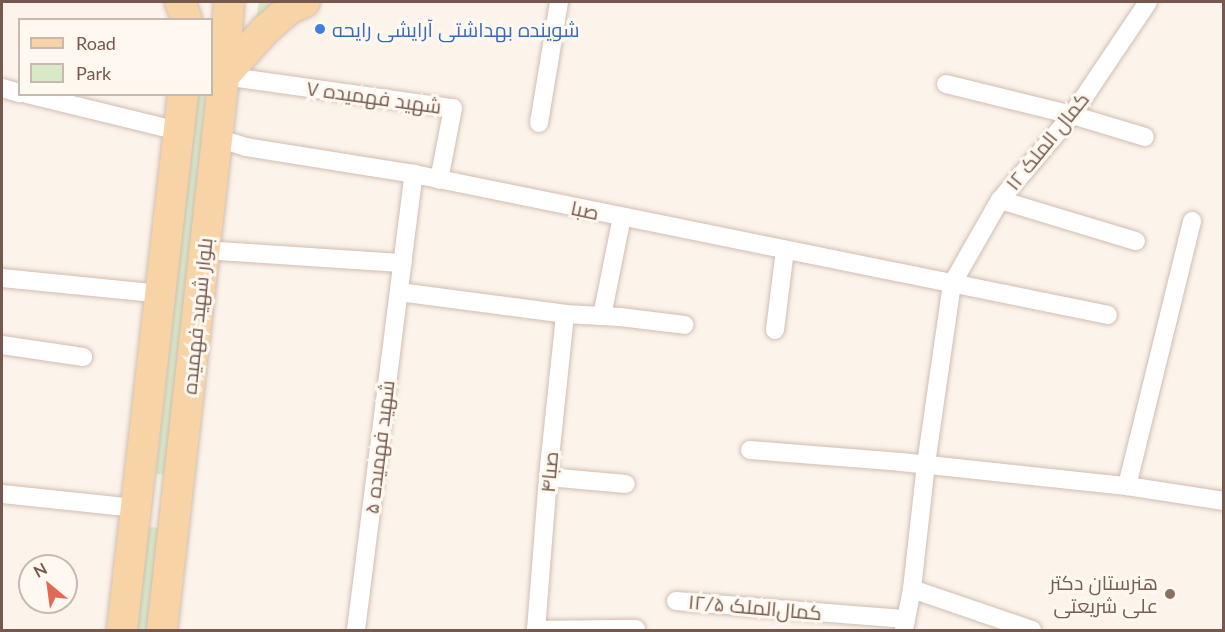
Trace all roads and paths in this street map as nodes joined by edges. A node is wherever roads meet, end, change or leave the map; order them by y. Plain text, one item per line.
1 (180, 2) edge
2 (193, 2) edge
3 (229, 2) edge
4 (305, 2) edge
5 (559, 2) edge
6 (1148, 2) edge
7 (188, 18) edge
8 (189, 18) edge
9 (224, 76) junction
10 (946, 84) dead end
11 (2, 88) edge
12 (18, 92) edge
13 (35, 96) edge
14 (183, 96) edge
15 (1072, 115) junction
16 (539, 123) dead end
17 (179, 131) junction
18 (1145, 137) dead end
19 (217, 138) junction
20 (414, 174) junction
21 (440, 180) junction
22 (1000, 200) junction
23 (622, 217) junction
24 (1192, 221) dead end
25 (1136, 241) dead end
26 (205, 250) junction
27 (785, 250) junction
28 (403, 263) junction
29 (2, 278) edge
30 (952, 284) junction
31 (399, 292) junction
32 (161, 294) junction
33 (565, 314) junction
34 (1108, 315) dead end
35 (602, 316) junction
36 (685, 325) dead end
37 (775, 330) dead end
38 (2, 345) edge
39 (83, 357) dead end
40 (750, 450) dead end
41 (927, 464) junction
42 (548, 477) junction
43 (626, 484) dead end
44 (1127, 486) junction
45 (2, 494) edge
46 (1224, 501) edge
47 (135, 508) junction
48 (912, 589) junction
49 (676, 601) dead end
50 (905, 625) edge
51 (636, 629) edge
52 (122, 630) edge
53 (162, 630) edge
54 (356, 630) edge
55 (536, 630) edge
56 (1032, 630) edge

1 - 7 main road
2 - 8 main road
3 - 9 main road, بلوار شهید فهمیده
4 - 9 main road
5 - 16 street
6 - 15 street, کمال الملک ۱۲
9 - 19 main road, بلوار شهید فهمیده
9 - 21 street, شهید فهمیده ۷
10 - 15 street
11 - 12 street
13 - 17 street
14 - 17 main road, بلوار شهید فهمیده
15 - 18 street
15 - 22 street, کمال الملک ۱۲
17 - 32 main road, بلوار شهید فهمیده
19 - 20 street, صبا
19 - 26 main road, بلوار شهید فهمیده
20 - 21 street, صبا
20 - 28 street, شهید فهمیده ۵
21 - 23 street, صبا
22 - 25 street
22 - 30 street, کمال الملک ۱۲
23 - 27 street, صبا
23 - 35 street
24 - 44 street
26 - 28 street
26 - 53 main road, بلوار شهید فهمیده
27 - 30 street, صبا
27 - 37 street
28 - 31 street, شهید فهمیده ۵
29 - 32 street
30 - 34 street, صبا
30 - 41 street
31 - 33 street
31 - 54 street, شهید فهمیده ۵
32 - 47 main road, بلوار شهید فهمیده
33 - 35 street
33 - 42 street, صبا۴
35 - 36 street
38 - 39 street
40 - 41 street
41 - 44 street
41 - 48 street
42 - 43 street
42 - 55 street, صبا۴
44 - 46 street
45 - 47 street
47 - 52 main road, بلوار شهید فهمیده
48 - 50 street
48 - 56 street
49 - 50 street, کمال‌الملک ۱۲/۵
51 - 55 street

